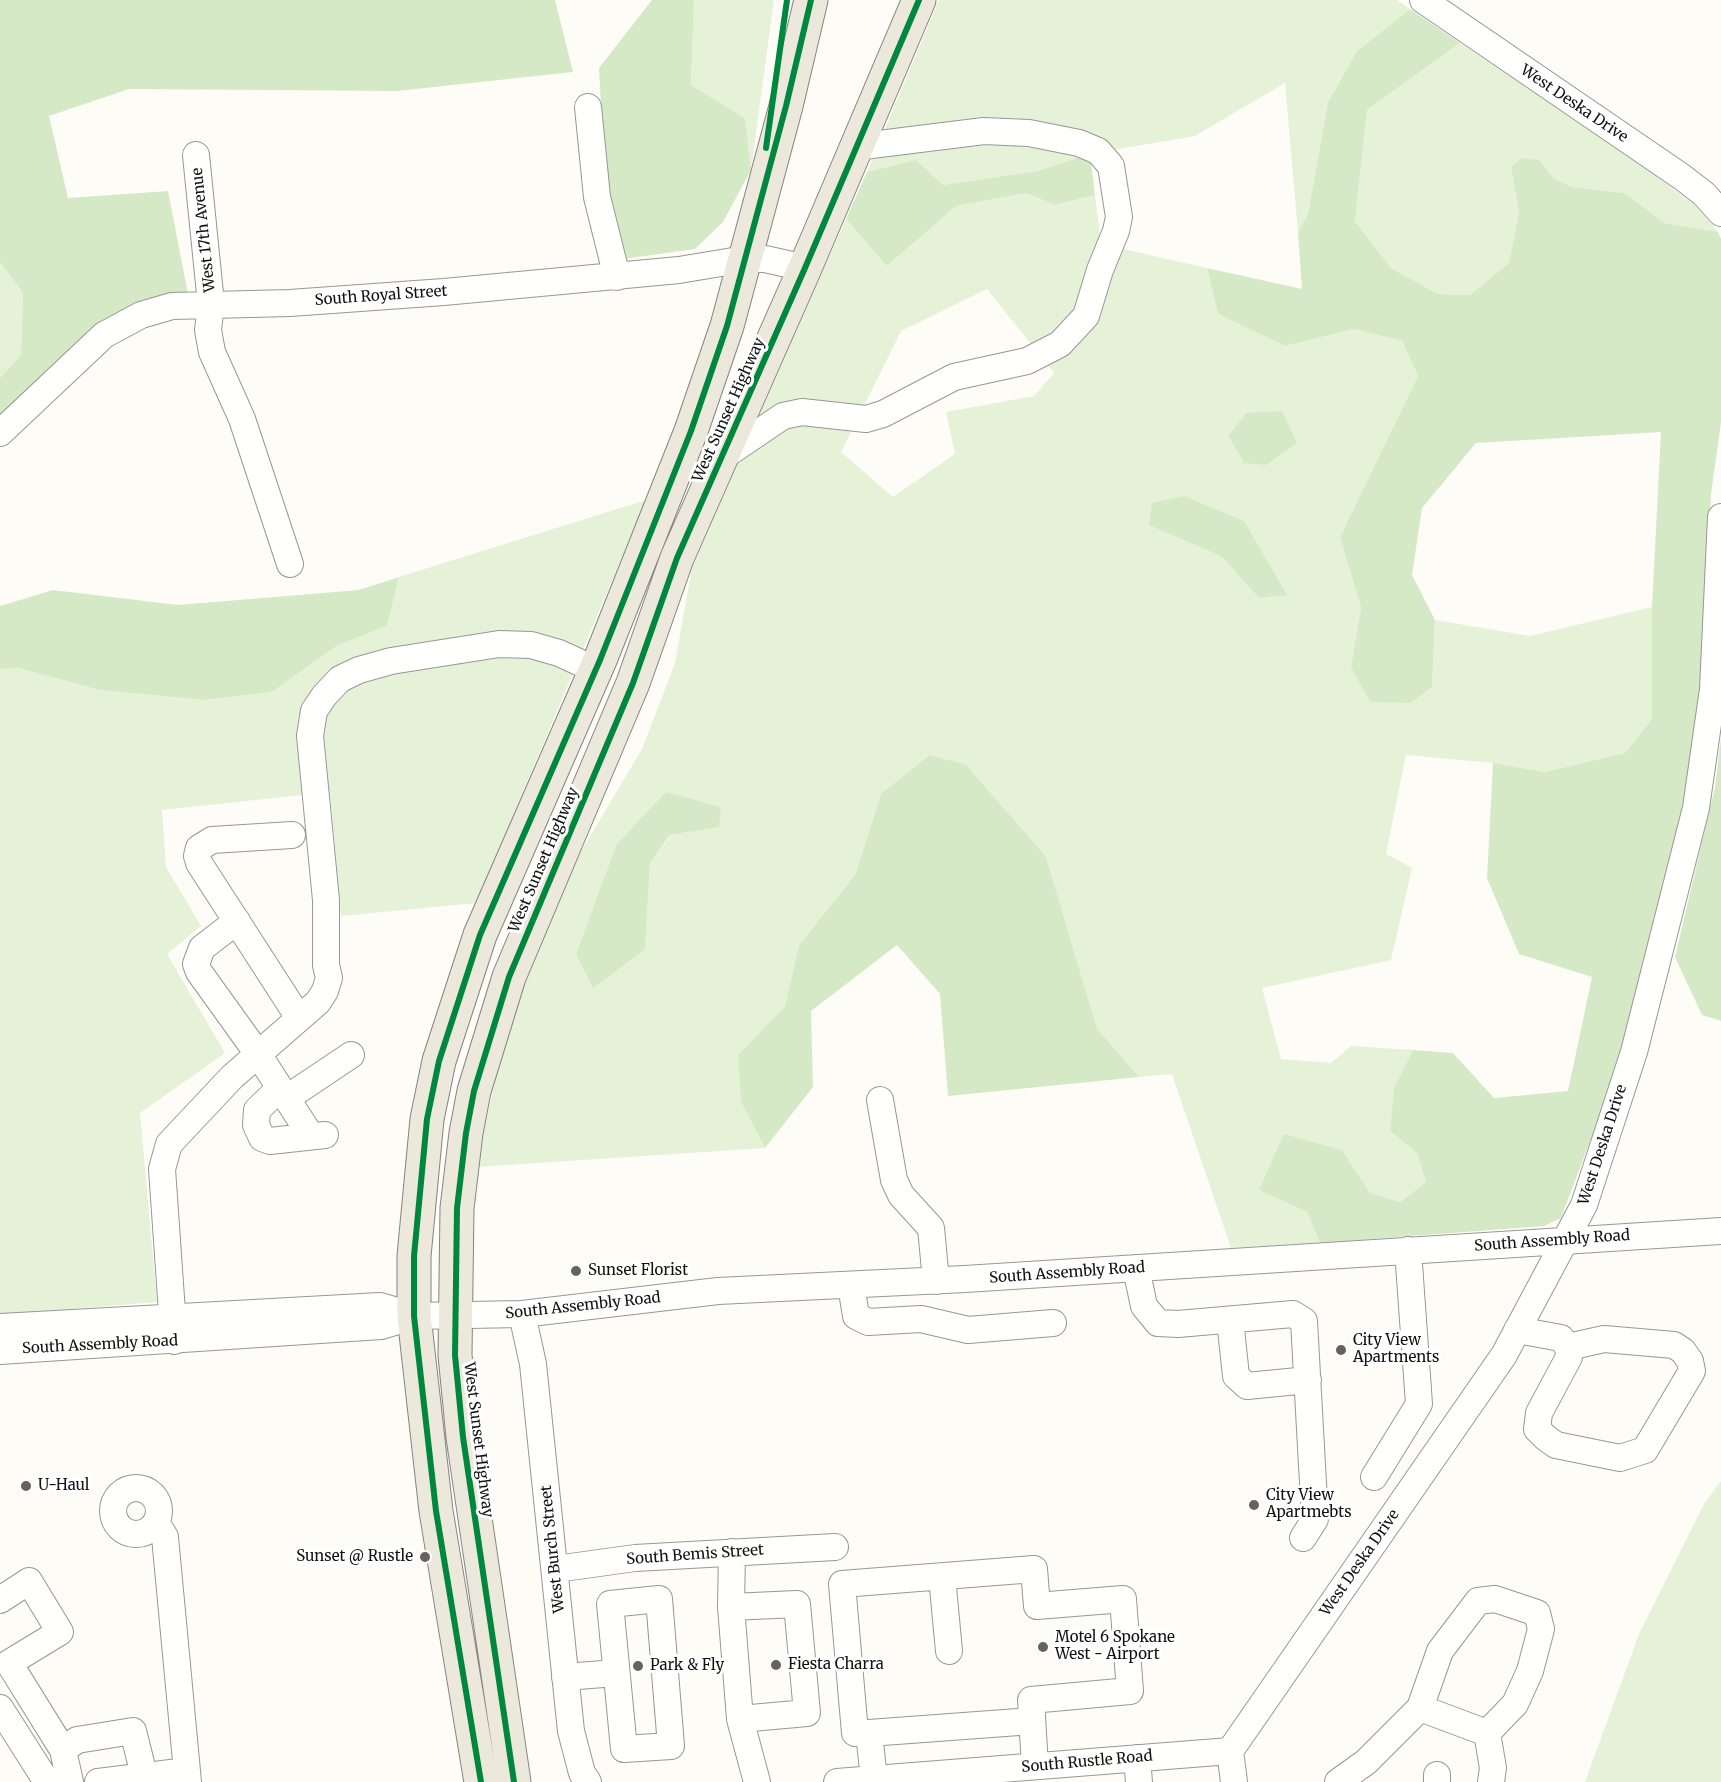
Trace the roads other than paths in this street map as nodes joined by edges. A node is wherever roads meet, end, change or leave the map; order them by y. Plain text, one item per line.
1 (787, 0) edge
2 (811, 0) edge
3 (906, 0) edge
4 (919, 0) edge
5 (1423, 0) edge
6 (896, 53) junction
7 (588, 107) dead end
8 (855, 147) junction
9 (196, 155) dead end
10 (1721, 213) edge
11 (755, 224) junction
12 (745, 259) junction
13 (805, 268) junction
14 (617, 277) junction
15 (211, 304) junction
16 (0, 433) edge
17 (721, 458) junction
18 (1721, 518) edge
19 (290, 564) dead end
20 (596, 670) junction
21 (292, 835) dead end
22 (237, 921) junction
23 (299, 1018) junction
24 (258, 1054) junction
25 (351, 1055) dead end
26 (283, 1093) junction
27 (880, 1100) dead end
28 (1721, 1231) edge
29 (1568, 1239) junction
30 (1408, 1250) junction
31 (1136, 1268) junction
32 (936, 1281) junction
33 (851, 1285) junction
34 (456, 1314) junction
35 (522, 1314) junction
36 (414, 1316) junction
37 (1230, 1320) junction
38 (1053, 1323) dead end
39 (0, 1327) edge
40 (173, 1330) junction
41 (1517, 1330) junction
42 (1568, 1347) junction
43 (0, 1351) edge
44 (1308, 1380) junction
45 (1374, 1477) dead end
46 (156, 1522) dead end
47 (1303, 1538) dead end
48 (835, 1547) dead end
49 (732, 1552) junction
50 (556, 1569) junction
51 (942, 1577) junction
52 (486, 1591) junction
53 (0, 1600) edge
54 (731, 1607) junction
55 (948, 1651) dead end
56 (4, 1666) edge
57 (616, 1673) junction
58 (566, 1677) junction
59 (0, 1708) edge
60 (1420, 1708) junction
61 (43, 1719) junction
62 (740, 1719) junction
63 (1032, 1721) junction
64 (869, 1733) junction
65 (1486, 1733) junction
66 (18, 1736) junction
67 (63, 1750) junction
68 (1230, 1751) junction
69 (1138, 1770) edge
70 (1028, 1772) edge
71 (144, 1775) junction
72 (187, 1777) edge
73 (874, 1779) junction
74 (46, 1782) edge
75 (70, 1782) edge
76 (98, 1782) edge
77 (481, 1782) edge
78 (490, 1782) edge
79 (514, 1782) edge
80 (588, 1782) edge
81 (757, 1782) edge
82 (837, 1782) edge
83 (1234, 1782) edge
84 (1338, 1782) edge
85 (1491, 1782) edge

1 - 11 main road
2 - 11 main road, West Sunset Highway
3 - 6 main road
4 - 6 main road, West Sunset Highway
5 - 10 street, West Deska Drive
6 - 8 main road, West Sunset Highway
7 - 14 street
8 - 13 main road, West Sunset Highway
8 - 17 street
9 - 15 street, West 17th Avenue
11 - 12 main road, West Sunset Highway
12 - 13 street, South Royal Street
12 - 14 street, South Royal Street
12 - 20 main road, West Sunset Highway
13 - 17 main road, West Sunset Highway
14 - 15 street, South Royal Street
15 - 16 street, South Royal Street
15 - 19 street, West 17th Avenue
17 - 34 main road, West Sunset Highway
18 - 29 street, West Deska Drive
20 - 23 street
20 - 36 main road, West Sunset Highway
21 - 22 street
22 - 23 street
22 - 24 street
23 - 24 street
24 - 26 street
24 - 40 street
25 - 26 street
26 - 26 street
27 - 32 street
28 - 29 street, South Assembly Road
29 - 30 street, South Assembly Road
29 - 41 street, West Deska Drive
30 - 31 street, South Assembly Road
30 - 45 street
31 - 32 street, South Assembly Road
31 - 37 street
32 - 33 street, South Assembly Road
33 - 35 street, South Assembly Road
33 - 38 street
34 - 35 street, South Assembly Road
34 - 36 street, South Assembly Road
34 - 52 main road, West Sunset Highway
35 - 50 street, West Burch Street
36 - 40 street, South Assembly Road
36 - 77 main road, West Sunset Highway
37 - 44 street
37 - 44 street
39 - 40 street, South Assembly Road
40 - 43 street, South Assembly Road
41 - 42 street
41 - 68 street, West Deska Drive
42 - 42 street
44 - 47 street
46 - 72 street
48 - 49 street, South Bemis Street
49 - 50 street, South Bemis Street
49 - 54 street
50 - 58 street, West Burch Street
51 - 55 street
51 - 63 street
51 - 64 street
52 - 78 main road
52 - 79 main road, West Sunset Highway
53 - 56 street
54 - 62 street
54 - 62 street
56 - 61 street
57 - 57 street
57 - 58 street
58 - 80 street, West Burch Street
59 - 66 street
60 - 65 street
60 - 65 street
60 - 84 street
61 - 66 street
61 - 67 street
62 - 81 street
63 - 64 street
63 - 70 street
64 - 73 street
65 - 85 street
66 - 74 street
67 - 71 street
67 - 75 street
68 - 69 street, South Rustle Road
68 - 83 street
69 - 70 street, South Rustle Road
70 - 73 street, South Rustle Road
71 - 72 street
71 - 76 street
73 - 82 street, South Rustle Road

